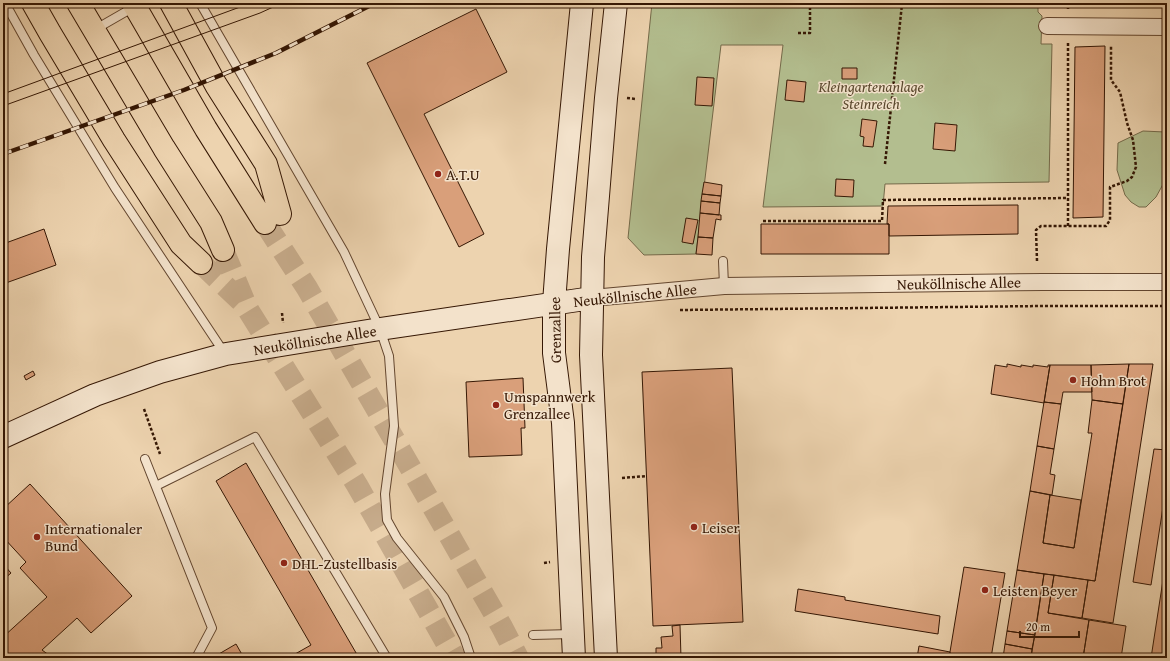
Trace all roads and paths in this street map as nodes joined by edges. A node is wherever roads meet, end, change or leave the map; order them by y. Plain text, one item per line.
1 (5, 3) edge
2 (33, 3) edge
3 (78, 3) edge
4 (171, 3) edge
5 (200, 3) edge
6 (582, 3) edge
7 (616, 3) edge
8 (902, 4) junction
9 (972, 4) edge
10 (134, 5) edge
11 (1038, 6) dead end
12 (1047, 26) dead end
13 (1167, 27) edge
14 (93, 30) junction
15 (798, 33) dead end
16 (1068, 39) dead end
17 (1111, 40) dead end
18 (626, 98) dead end
19 (636, 99) dead end
20 (885, 164) dead end
21 (1068, 198) junction
22 (763, 221) dead end
23 (1068, 227) junction
24 (223, 250) tunnel mouth
25 (723, 260) dead end
26 (1037, 261) dead end
27 (201, 263) tunnel mouth
28 (1167, 282) edge
29 (724, 286) junction
30 (592, 298) junction
31 (554, 303) junction
32 (1167, 306) edge
33 (673, 310) dead end
34 (282, 313) dead end
35 (283, 323) dead end
36 (380, 329) junction
37 (226, 354) junction
38 (144, 409) dead end
39 (3, 437) edge
40 (160, 453) dead end
41 (146, 459) dead end
42 (647, 476) dead end
43 (622, 478) dead end
44 (156, 486) junction
45 (573, 634) junction
46 (533, 635) dead end
47 (196, 658) edge
48 (387, 658) edge
49 (471, 658) edge
50 (574, 658) edge
51 (606, 658) edge

1 - 37 lane
2 - 27 highway
3 - 14 highway
4 - 10 highway
5 - 36 lane
6 - 31 main road, Grenzallee
7 - 30 main road
8 - 9 path
8 - 15 path
8 - 20 path
9 - 11 path
10 - 14 lane
12 - 13 street
14 - 24 highway
16 - 21 path
17 - 23 path
18 - 19 path
21 - 22 path
21 - 23 path
23 - 26 path
25 - 29 lane
28 - 29 street, Neuköllnische Allee
29 - 30 street, Neuköllnische Allee
30 - 31 main road, Neuköllnische Allee
30 - 51 main road
31 - 36 main road, Neuköllnische Allee
31 - 45 main road, Grenzallee
32 - 33 path
34 - 35 path
36 - 37 main road, Neuköllnische Allee
36 - 49 lane
37 - 39 main road, Neuköllnische Allee
38 - 40 path
41 - 44 lane
42 - 43 path
44 - 47 lane
44 - 48 lane
45 - 46 lane
45 - 50 main road, Grenzallee

